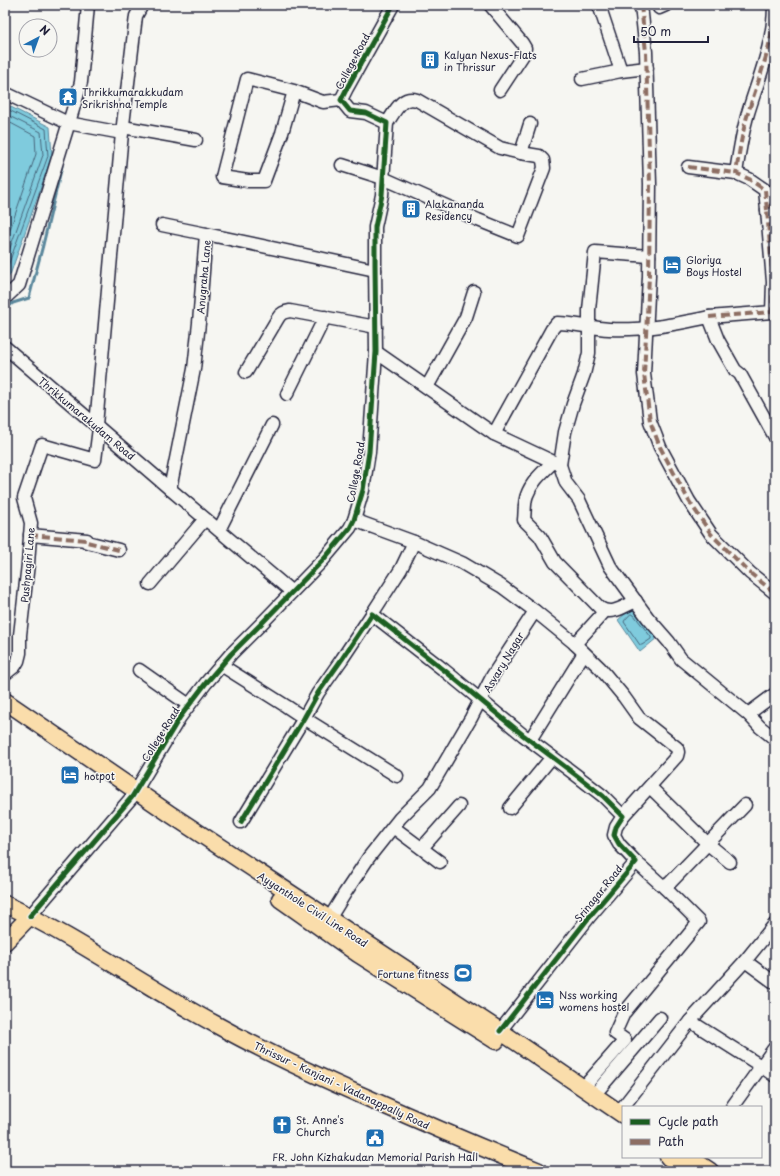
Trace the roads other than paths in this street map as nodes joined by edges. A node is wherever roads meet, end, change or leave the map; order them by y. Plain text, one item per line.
1 (88, 5) edge
2 (142, 5) edge
3 (393, 5) edge
4 (490, 5) edge
5 (599, 5) edge
6 (641, 5) edge
7 (774, 5) edge
8 (646, 68) junction
9 (621, 71) junction
10 (582, 79) dead end
11 (500, 90) dead end
12 (294, 91) junction
13 (5, 93) edge
14 (341, 100) junction
15 (68, 123) junction
16 (387, 123) junction
17 (530, 124) dead end
18 (123, 130) junction
19 (196, 140) dead end
20 (521, 154) junction
21 (342, 165) dead end
22 (688, 167) dead end
23 (736, 173) junction
24 (383, 178) junction
25 (775, 200) edge
26 (766, 210) junction
27 (162, 225) dead end
28 (206, 234) junction
29 (649, 256) junction
30 (375, 270) junction
31 (474, 292) dead end
32 (5, 298) edge
33 (325, 317) junction
34 (709, 317) junction
35 (588, 326) junction
36 (376, 327) junction
37 (645, 329) junction
38 (5, 346) edge
39 (376, 352) junction
40 (246, 372) dead end
41 (427, 387) junction
42 (287, 394) dead end
43 (272, 425) dead end
44 (97, 426) junction
45 (494, 434) junction
46 (774, 434) edge
47 (557, 464) junction
48 (170, 489) junction
49 (206, 519) junction
50 (354, 520) junction
51 (219, 530) junction
52 (30, 535) junction
53 (414, 542) junction
54 (119, 550) dead end
55 (150, 584) dead end
56 (292, 592) junction
57 (775, 594) edge
58 (636, 600) junction
59 (535, 611) junction
60 (605, 611) junction
61 (372, 614) junction
62 (574, 644) junction
63 (584, 653) junction
64 (221, 666) junction
65 (139, 670) dead end
66 (5, 674) edge
67 (775, 694) edge
68 (481, 700) junction
69 (5, 701) edge
70 (189, 705) junction
71 (5, 714) edge
72 (748, 714) junction
73 (304, 718) junction
74 (775, 739) edge
75 (530, 740) junction
76 (552, 757) junction
77 (397, 776) dead end
78 (650, 787) junction
79 (134, 794) junction
80 (744, 805) dead end
81 (459, 806) dead end
82 (510, 808) dead end
83 (623, 816) junction
84 (241, 822) dead end
85 (393, 827) junction
86 (708, 844) junction
87 (422, 848) junction
88 (440, 862) dead end
89 (636, 862) junction
90 (730, 862) dead end
91 (665, 888) junction
92 (5, 904) edge
93 (30, 916) junction
94 (329, 919) junction
95 (775, 924) edge
96 (5, 942) edge
97 (745, 961) junction
98 (775, 983) edge
99 (660, 1018) dead end
100 (690, 1021) junction
101 (500, 1031) junction
102 (775, 1047) edge
103 (761, 1066) junction
104 (775, 1076) edge
105 (589, 1092) junction
106 (630, 1106) edge
107 (733, 1106) edge
108 (622, 1118) edge
109 (672, 1158) edge
110 (691, 1163) edge
111 (539, 1171) edge
112 (710, 1171) edge

1 - 15 street
2 - 18 street
3 - 14 street, College Road
4 - 11 street
5 - 9 street
6 - 8 street
7 - 23 street
8 - 9 street
8 - 29 street
9 - 10 street
12 - 12 street
12 - 14 street
13 - 15 street
14 - 16 street, College Road
15 - 18 street
15 - 32 street
16 - 20 street
16 - 24 street, College Road
17 - 20 street
18 - 19 street
18 - 44 street
20 - 24 street
21 - 24 street
22 - 23 street
23 - 26 street
24 - 30 street, College Road
25 - 26 street
26 - 34 street
27 - 28 street
28 - 30 street, Anugraha Lane
28 - 48 street, Anugraha Lane
29 - 35 street
29 - 37 street
30 - 36 street, College Road
31 - 41 street
33 - 36 street
33 - 40 street
33 - 42 street
34 - 37 street
34 - 46 street
35 - 37 street
35 - 45 street
35 - 47 street
36 - 39 street, College Road
37 - 57 street
38 - 44 street, Thrikkumarakudam Road
39 - 41 street
39 - 50 street, College Road
41 - 45 street
43 - 51 street
44 - 48 street, Thrikkumarakudam Road
44 - 52 street, Pushpagiri Lane
45 - 47 street
47 - 58 street
47 - 60 street
48 - 49 street, Thrikkumarakudam Road
49 - 51 street, Thrikkumarakudam Road
49 - 55 street
50 - 53 street
50 - 56 street, College Road
51 - 56 street, Thrikkumarakudam Road
52 - 54 street
52 - 66 street, Pushpagiri Lane
53 - 59 street
53 - 61 street
56 - 64 street, College Road
58 - 60 street
58 - 72 street
59 - 62 street
59 - 68 street, Asvary Nagar
60 - 62 street
61 - 68 street
61 - 73 street
62 - 63 street
63 - 75 street
63 - 78 street
64 - 70 street, College Road
64 - 73 street
65 - 70 street
67 - 72 street
68 - 75 street
68 - 85 street, Asvary Nagar
69 - 79 main road, Ayyanthole Civil Line Road
70 - 79 street, College Road
71 - 79 main road, Ayyanthole Civil Line Road
72 - 74 street
73 - 77 street
73 - 84 street
75 - 76 street
76 - 82 street
76 - 83 street
78 - 83 street
78 - 86 street
79 - 93 street, College Road
79 - 94 main road, Ayyanthole Civil Line Road
79 - 108 main road
80 - 86 street
81 - 87 street
83 - 89 street, Srinagar Road
85 - 87 street
85 - 94 street, Asvary Nagar
86 - 90 street
86 - 91 street
87 - 88 street
89 - 91 street
89 - 101 street, Srinagar Road
91 - 105 street
92 - 93 main road, Thrissur - Kanjani - Vadanappally Road
93 - 96 main road
93 - 111 main road, Thrissur - Kanjani - Vadanappally Road
94 - 101 main road, Ayyanthole Civil Line Road
95 - 97 street
97 - 98 street
97 - 100 street
99 - 105 street
100 - 103 street
100 - 106 street
101 - 105 main road, Ayyanthole Civil Line Road
102 - 103 street
103 - 104 street
103 - 107 street
105 - 108 main road, Ayyanthole Civil Line Road
109 - 110 main road
110 - 112 main road

